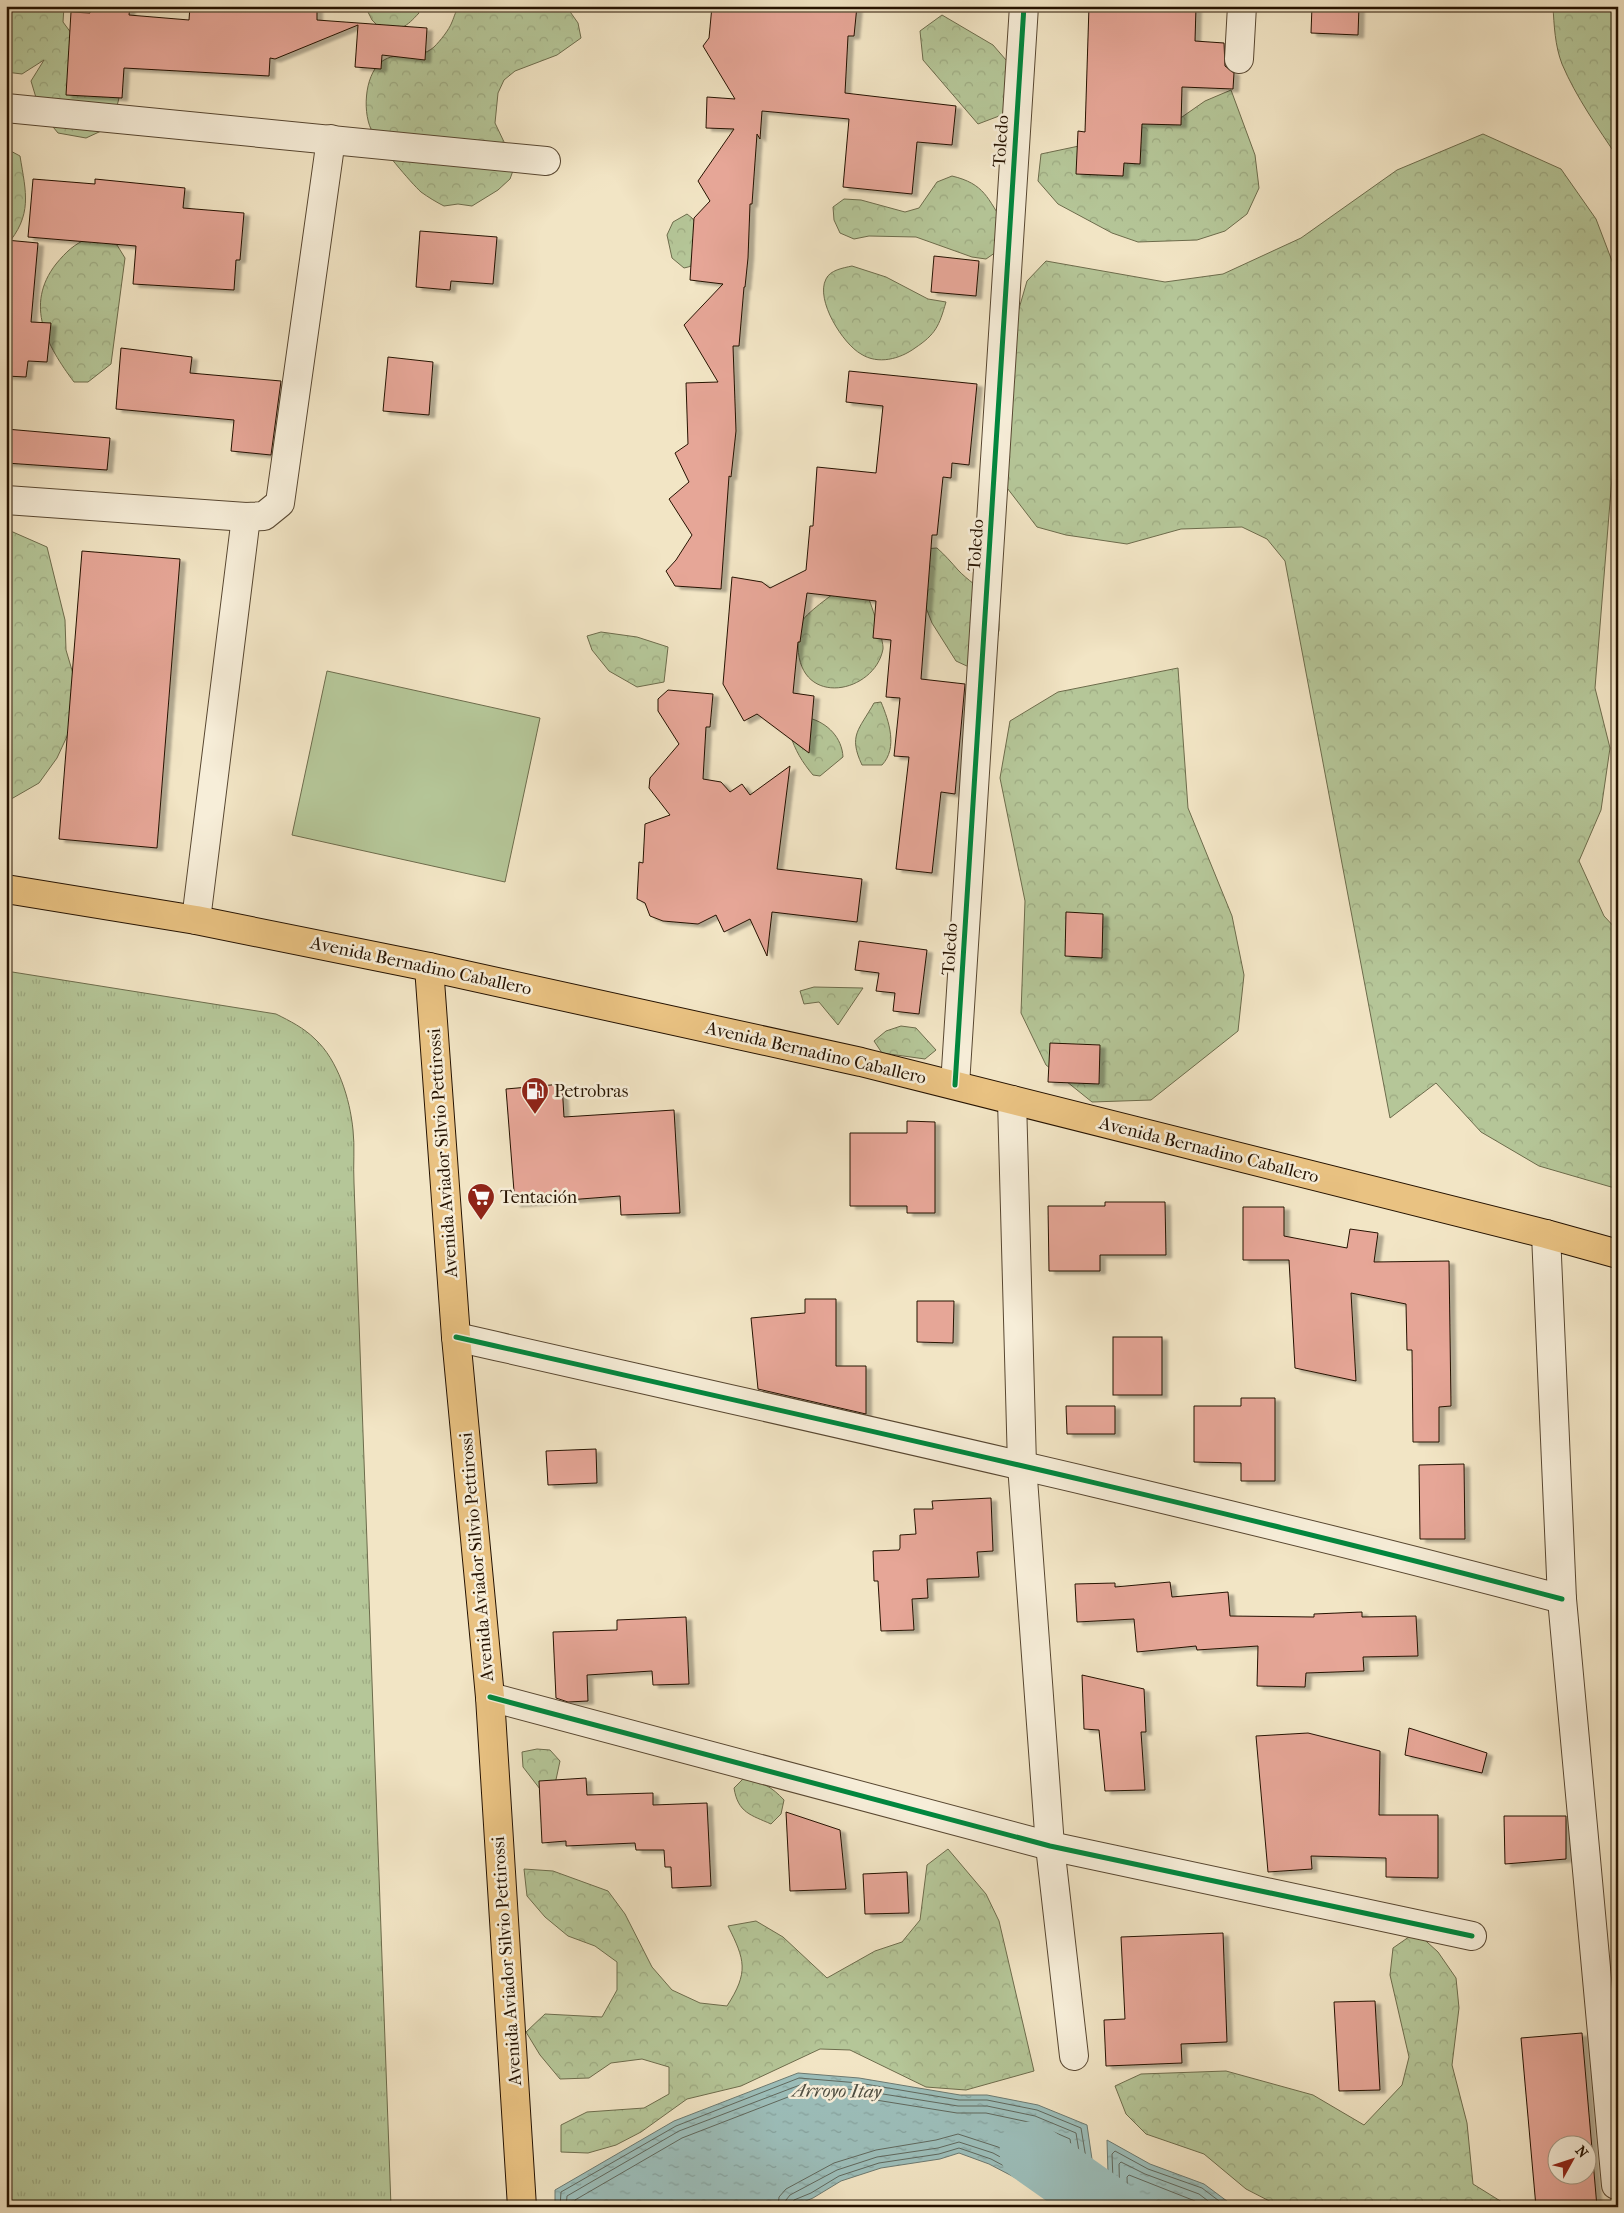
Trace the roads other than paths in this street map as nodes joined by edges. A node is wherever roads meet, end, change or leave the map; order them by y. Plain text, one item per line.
1 (1024, 6) edge
2 (1242, 6) edge
3 (1238, 59) dead end
4 (6, 108) edge
5 (331, 139) junction
6 (546, 161) dead end
7 (6, 500) edge
8 (246, 517) junction
9 (6, 889) edge
10 (196, 920) junction
11 (429, 967) junction
12 (955, 1086) junction
13 (1012, 1100) junction
14 (1546, 1234) junction
15 (1618, 1254) edge
16 (456, 1337) junction
17 (1022, 1465) junction
18 (1562, 1599) junction
19 (490, 1697) junction
20 (1050, 1846) junction
21 (1472, 1936) dead end
22 (1074, 2056) dead end
23 (1616, 2185) dead end
24 (522, 2207) edge

1 - 12 street, Toledo
2 - 3 street
4 - 5 street
5 - 6 street
5 - 8 street
7 - 8 street
8 - 10 street
9 - 10 main road, Avenida Bernadino Caballero
10 - 11 main road, Avenida Bernadino Caballero
11 - 12 main road, Avenida Bernadino Caballero
11 - 16 main road, Avenida Aviador Silvio Pettirossi
12 - 13 main road, Avenida Bernadino Caballero
13 - 14 main road, Avenida Bernadino Caballero
13 - 17 street
14 - 15 main road, Avenida Bernadino Caballero
14 - 18 street
16 - 17 street
16 - 19 main road, Avenida Aviador Silvio Pettirossi
17 - 18 street
17 - 20 street
18 - 23 street
19 - 20 street
19 - 24 main road, Avenida Aviador Silvio Pettirossi
20 - 21 street
20 - 22 street

